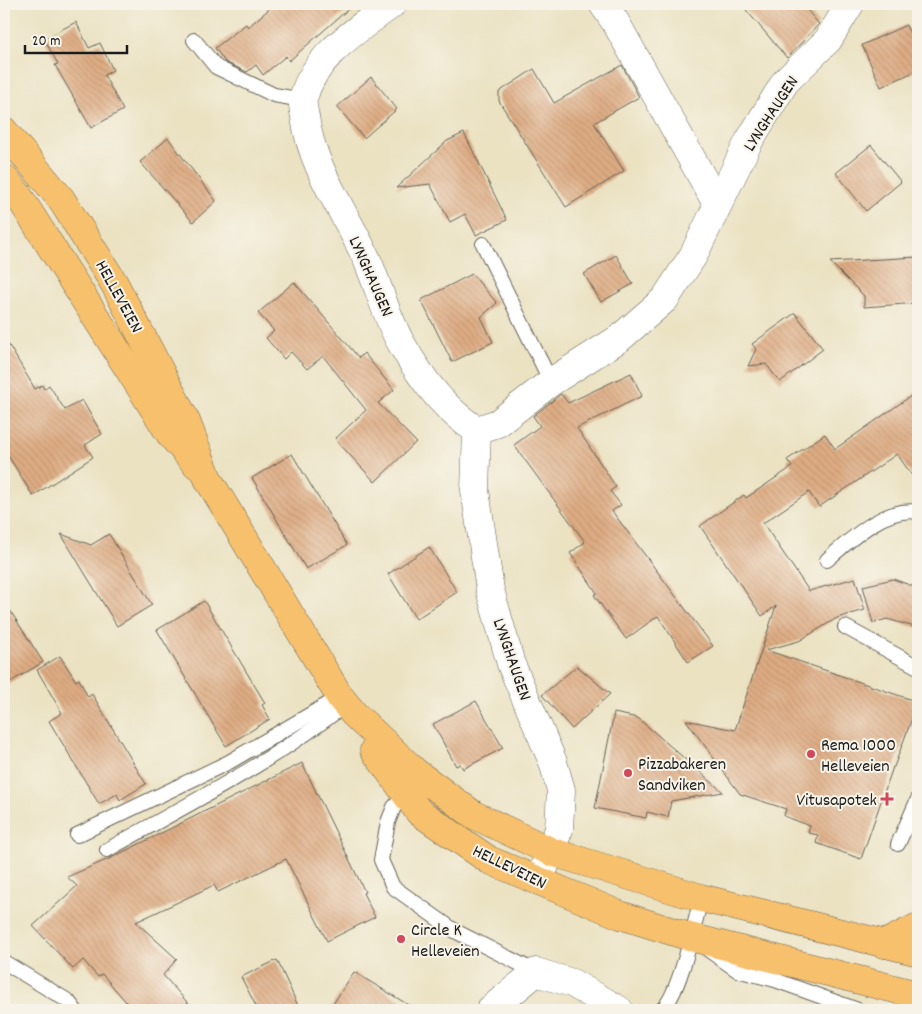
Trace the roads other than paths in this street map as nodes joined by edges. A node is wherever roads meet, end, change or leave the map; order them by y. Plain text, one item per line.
1 (392, 4) edge
2 (603, 4) edge
3 (844, 14) edge
4 (194, 40) dead end
5 (303, 100) junction
6 (4, 131) edge
7 (4, 178) edge
8 (717, 204) junction
9 (483, 244) dead end
10 (551, 382) junction
11 (477, 430) junction
12 (208, 479) junction
13 (918, 512) edge
14 (827, 560) dead end
15 (845, 627) dead end
16 (918, 667) edge
17 (347, 705) junction
18 (406, 794) junction
19 (918, 799) edge
20 (77, 835) dead end
21 (898, 844) dead end
22 (107, 850) dead end
23 (552, 852) junction
24 (540, 881) junction
25 (701, 898) junction
26 (918, 927) edge
27 (690, 937) junction
28 (884, 944) junction
29 (918, 952) edge
30 (4, 962) edge
31 (536, 972) junction
32 (918, 995) edge
33 (75, 1010) edge
34 (490, 1010) edge
35 (619, 1010) edge
36 (661, 1010) edge
37 (858, 1010) edge

1 - 5 street, LYNGHAUGEN
2 - 8 street
3 - 8 street, LYNGHAUGEN
4 - 5 lane
5 - 11 street, LYNGHAUGEN
6 - 12 main road, HELLEVEIEN
7 - 12 main road, HELLEVEIEN
8 - 10 street, LYNGHAUGEN
9 - 10 lane
10 - 11 street, LYNGHAUGEN
11 - 23 street, LYNGHAUGEN
12 - 17 main road, HELLEVEIEN
13 - 14 lane
15 - 16 lane
17 - 18 main road, HELLEVEIEN
17 - 20 lane
17 - 22 lane
17 - 23 main road, HELLEVEIEN
18 - 24 main road, HELLEVEIEN
18 - 31 lane
19 - 21 lane
23 - 24 street, LYNGHAUGEN
23 - 25 main road, HELLEVEIEN
24 - 27 main road, HELLEVEIEN
25 - 27 lane
25 - 28 main road, HELLEVEIEN
26 - 28 main road
27 - 32 main road, HELLEVEIEN
27 - 36 lane
27 - 37 lane
28 - 29 main road, HELLEVEIEN
30 - 33 lane
31 - 34 street
31 - 35 street

